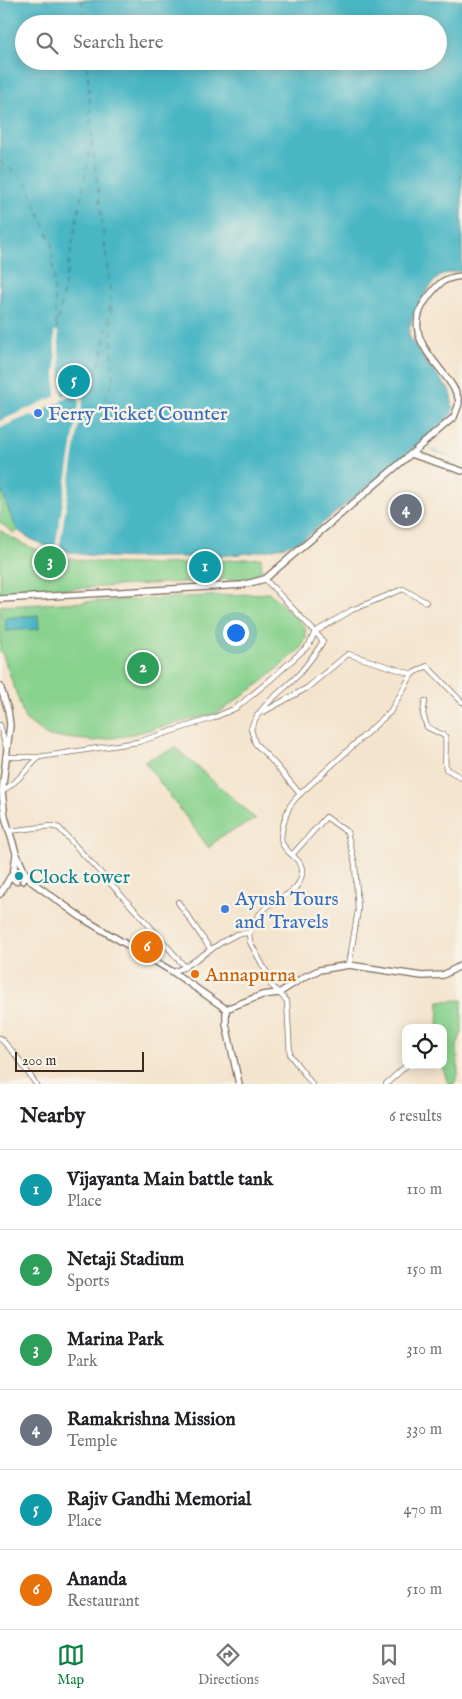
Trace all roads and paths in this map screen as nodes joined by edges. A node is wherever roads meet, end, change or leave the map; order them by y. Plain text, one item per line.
1 (462, 276) edge
2 (411, 454) junction
3 (462, 471) edge
4 (265, 579) junction
5 (0, 599) edge
6 (426, 602) dead end
7 (315, 632) junction
8 (412, 674) junction
9 (0, 686) edge
10 (425, 701) dead end
11 (462, 702) edge
12 (257, 716) junction
13 (0, 725) edge
14 (6, 747) junction
15 (5, 757) junction
16 (39, 757) junction
17 (462, 778) edge
18 (1, 792) edge
19 (300, 794) junction
20 (8, 831) junction
21 (16, 853) junction
22 (292, 854) junction
23 (14, 871) junction
24 (25, 873) junction
25 (20, 881) junction
26 (32, 882) junction
27 (5, 884) junction
28 (0, 894) edge
29 (178, 902) dead end
30 (248, 932) junction
31 (211, 950) junction
32 (349, 965) junction
33 (462, 965) edge
34 (185, 967) junction
35 (173, 972) junction
36 (279, 993) junction
37 (226, 1009) junction
38 (0, 1038) edge
39 (403, 1069) edge
40 (36, 1084) edge
41 (239, 1084) edge
42 (312, 1084) edge
43 (386, 1084) edge

1 - 2 main road
2 - 3 main road
2 - 4 main road
4 - 5 main road
4 - 7 street
6 - 7 street
7 - 12 street
7 - 16 street
8 - 11 street
8 - 12 street
8 - 19 street
9 - 14 main road
10 - 17 street
12 - 19 street
13 - 14 street
14 - 15 main road
15 - 16 street
15 - 18 main road
16 - 18 street
18 - 20 main road
19 - 22 street
20 - 21 main road
20 - 34 street
21 - 23 main road
21 - 24 main road
22 - 30 street
22 - 32 street
23 - 24 main road
23 - 25 main road
23 - 27 main road
24 - 25 main road
24 - 26 main road
25 - 26 main road
25 - 27 main road
26 - 35 main road
27 - 28 main road
29 - 31 street
30 - 31 street
30 - 36 street
31 - 34 street
32 - 33 main road
32 - 36 main road
34 - 35 street
35 - 37 main road
36 - 37 main road
36 - 42 street
37 - 41 main road
38 - 40 street
39 - 43 street

